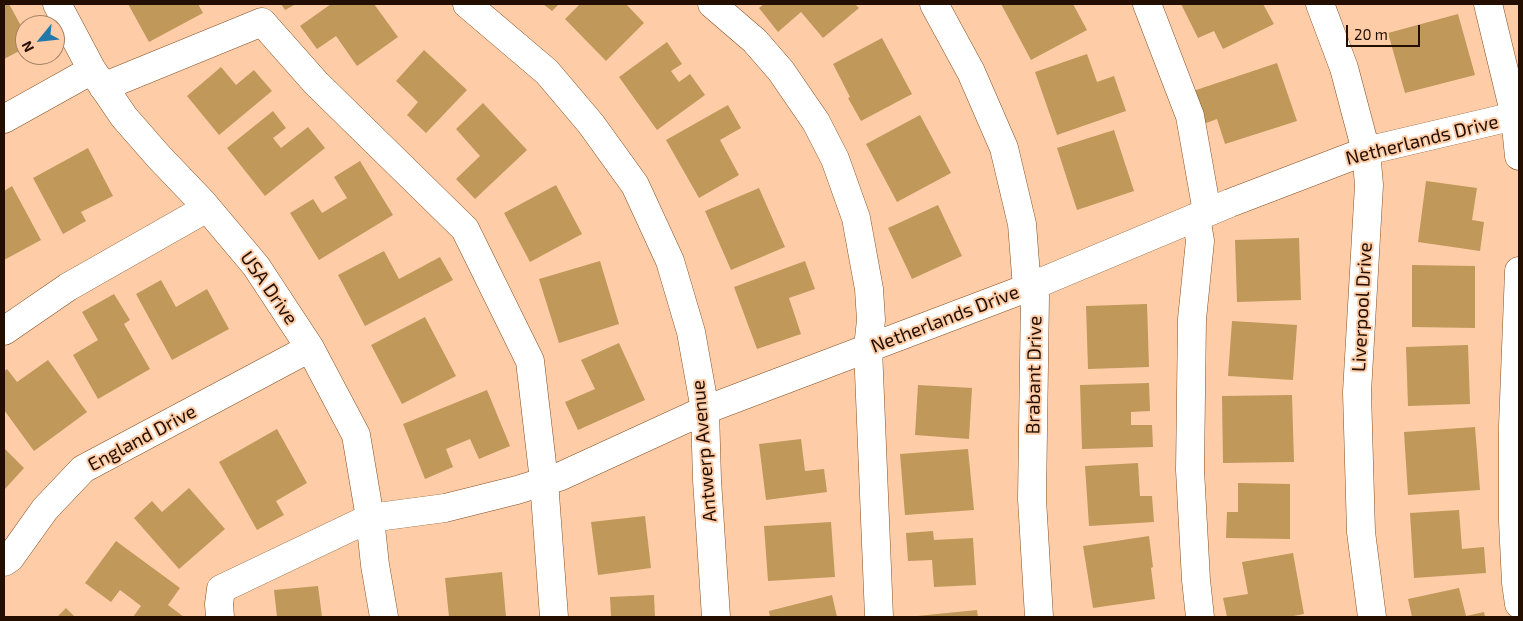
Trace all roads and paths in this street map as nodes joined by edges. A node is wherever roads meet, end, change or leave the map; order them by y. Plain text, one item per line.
1 (57, 4) edge
2 (467, 4) edge
3 (712, 4) edge
4 (934, 4) edge
5 (1147, 4) edge
6 (1320, 4) edge
7 (1488, 4) edge
8 (98, 79) junction
9 (1517, 115) edge
10 (4, 119) edge
11 (1366, 151) junction
12 (1519, 156) edge
13 (206, 208) junction
14 (1202, 215) junction
15 (1519, 271) edge
16 (1027, 288) junction
17 (4, 331) edge
18 (310, 348) junction
19 (868, 348) junction
20 (705, 410) junction
21 (544, 481) junction
22 (370, 518) junction
23 (4, 562) edge
24 (1519, 604) edge
25 (220, 617) edge
26 (384, 617) edge
27 (554, 617) edge
28 (716, 617) edge
29 (879, 617) edge
30 (1039, 617) edge
31 (1200, 617) edge
32 (1372, 617) edge

1 - 8 street, USA Drive
2 - 20 street, Antwerp Avenue
3 - 19 street
4 - 16 street, Brabant Drive
5 - 14 street
6 - 11 street, Liverpool Drive
7 - 9 street
8 - 10 street
8 - 13 street, USA Drive
8 - 21 street
9 - 11 street, Netherlands Drive
9 - 12 street
11 - 14 street, Netherlands Drive
11 - 32 street, Liverpool Drive
13 - 17 street
13 - 18 street, USA Drive
14 - 16 street, Netherlands Drive
14 - 31 street
15 - 24 street
16 - 19 street, Netherlands Drive
16 - 30 street, Brabant Drive
18 - 22 street, USA Drive
18 - 23 street, England Drive
19 - 20 street, Netherlands Drive
19 - 29 street
20 - 21 street, Netherlands Drive
20 - 28 street, Antwerp Avenue
21 - 22 street, Netherlands Drive
21 - 27 street
22 - 25 street, Netherlands Drive
22 - 26 street, USA Drive

